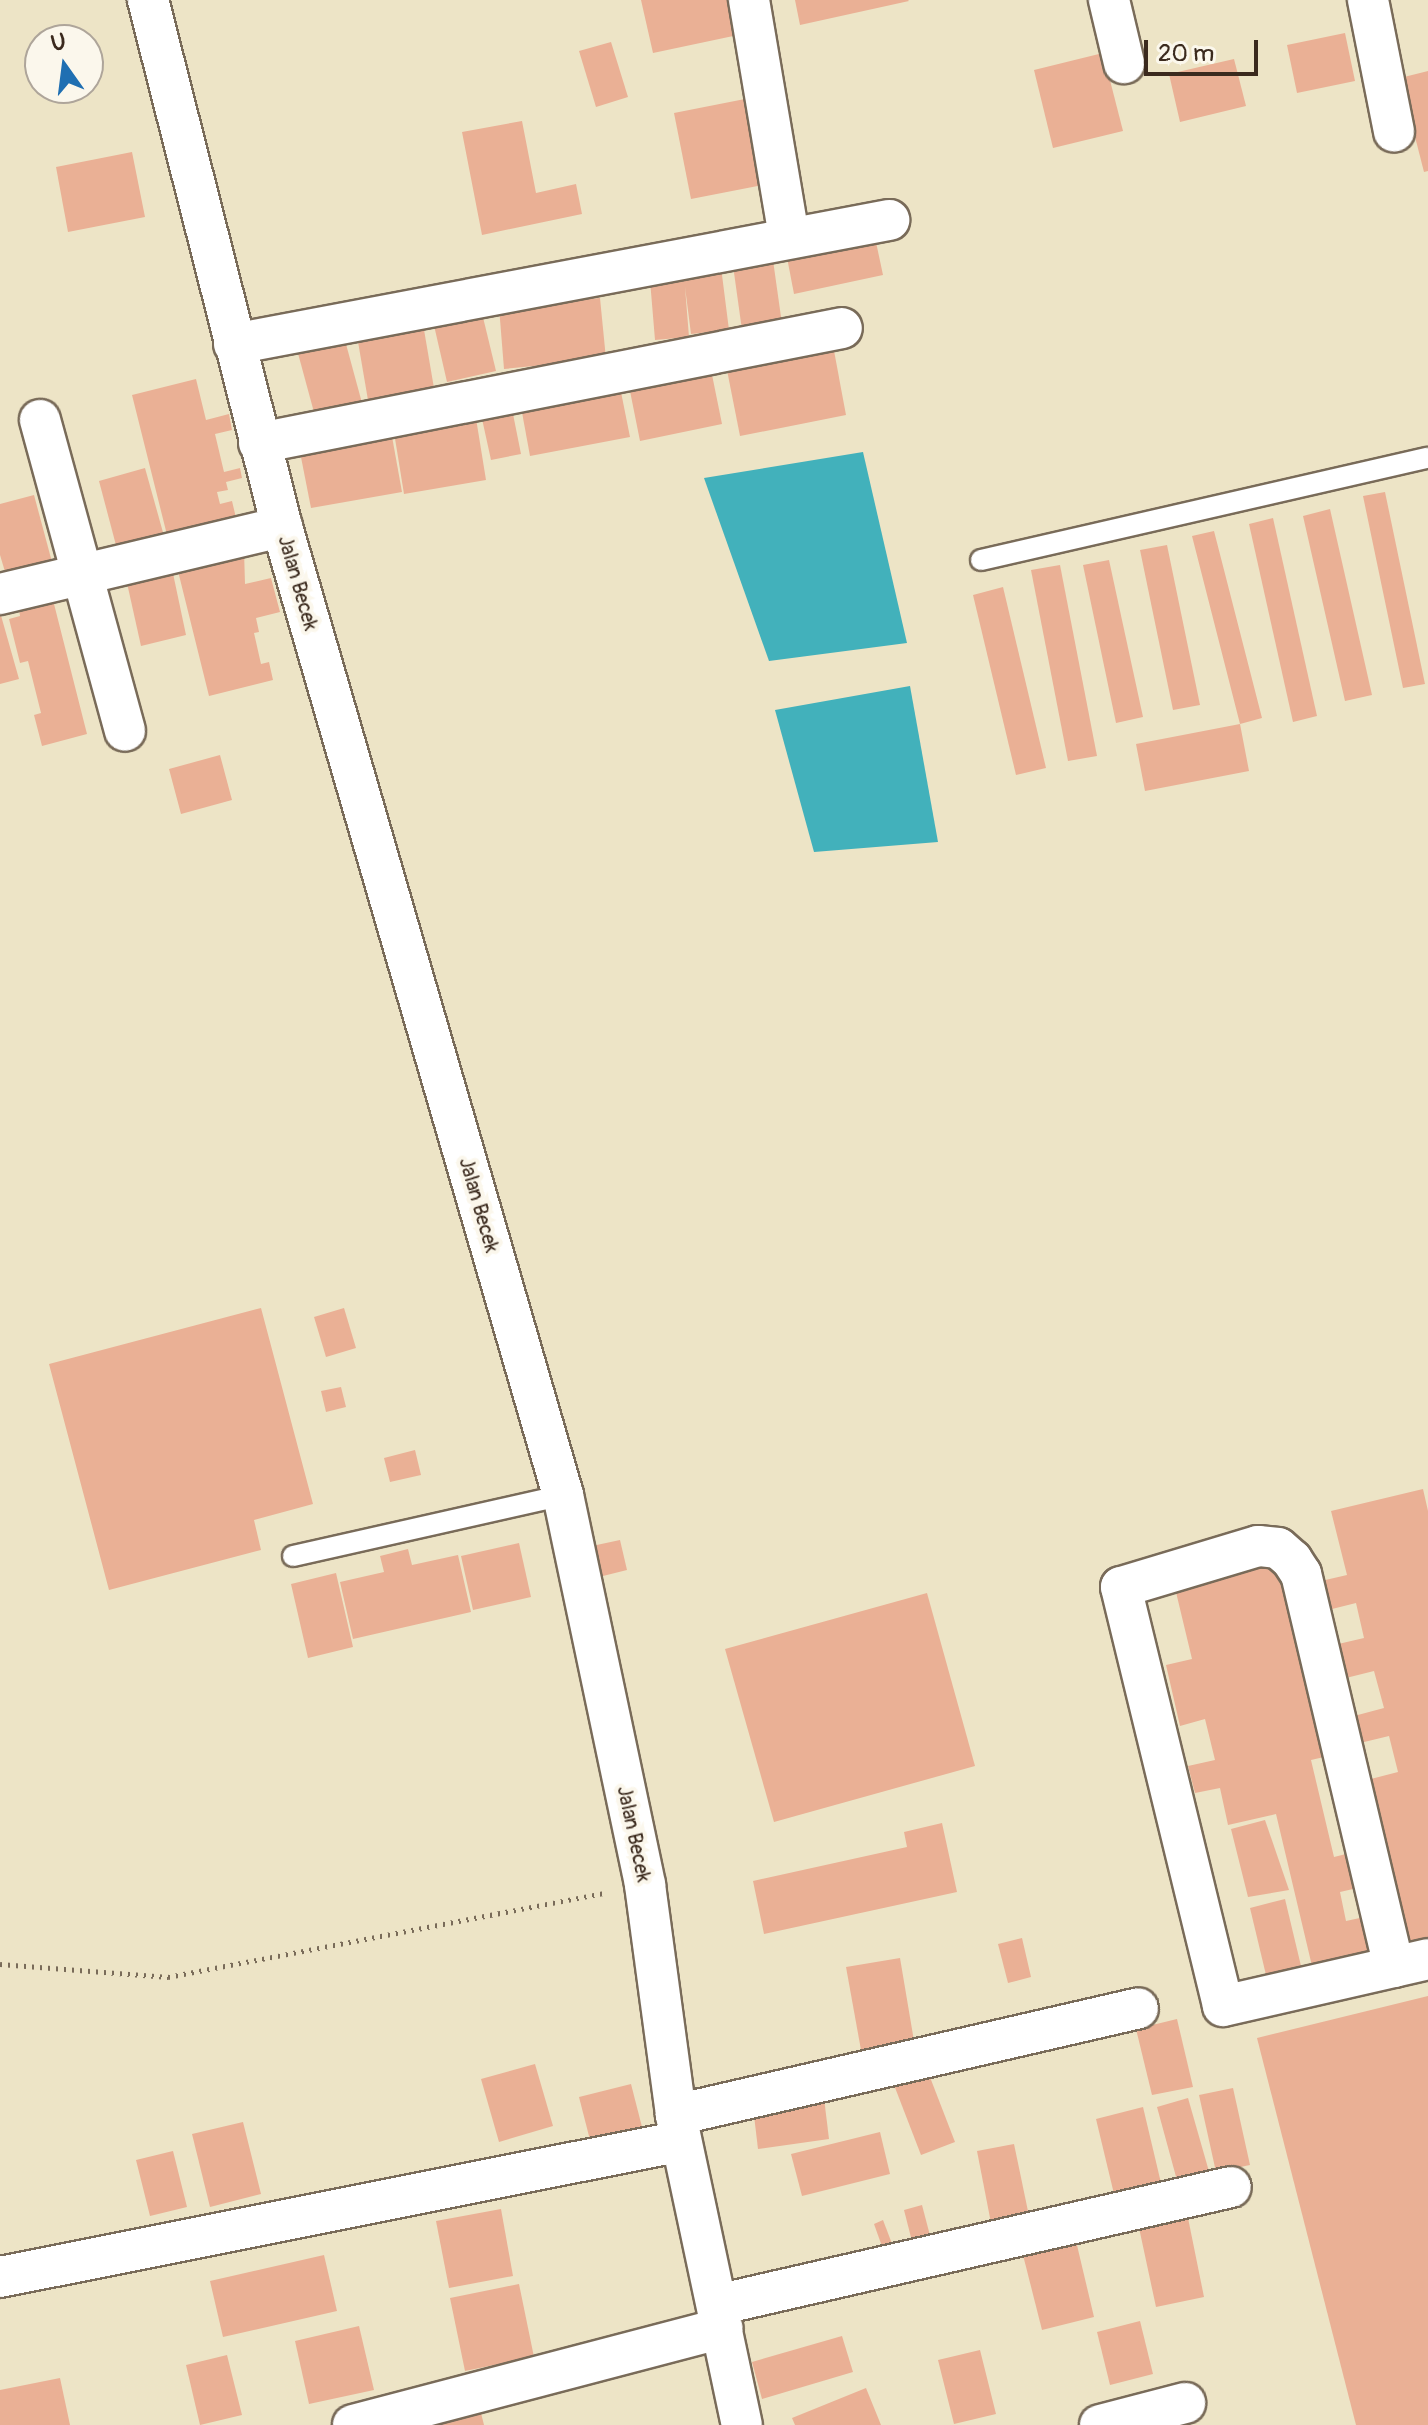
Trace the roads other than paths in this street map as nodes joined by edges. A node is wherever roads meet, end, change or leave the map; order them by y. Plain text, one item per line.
1 (148, 0) edge
2 (749, 0) edge
3 (1109, 0) edge
4 (1368, 0) edge
5 (1124, 63) dead end
6 (1394, 131) dead end
7 (889, 220) dead end
8 (789, 237) junction
9 (842, 328) dead end
10 (234, 344) junction
11 (40, 420) dead end
12 (259, 443) junction
13 (1428, 458) edge
14 (282, 527) junction
15 (981, 560) dead end
16 (82, 573) junction
17 (0, 594) edge
18 (125, 731) dead end
19 (563, 1495) junction
20 (293, 1556) dead end
21 (1411, 1963) edge
22 (1138, 2008) dead end
23 (678, 2128) junction
24 (1231, 2187) dead end
25 (0, 2277) edge
26 (719, 2317) junction
27 (1185, 2403) dead end
28 (353, 2425) edge
29 (742, 2425) edge
30 (1100, 2425) edge

1 - 10 street, Jalan Becek
2 - 8 street
3 - 5 street
4 - 6 street
7 - 8 street
8 - 10 street
9 - 12 street
10 - 12 street, Jalan Becek
11 - 16 street
12 - 14 street, Jalan Becek
13 - 15 lane
14 - 16 street
14 - 19 street, Jalan Becek
16 - 17 street
16 - 18 street
19 - 20 lane
19 - 23 street, Jalan Becek
21 - 21 street
22 - 23 street
23 - 25 street
23 - 26 street, Jalan Becek
24 - 26 street
26 - 28 street
26 - 29 street, Jalan Becek
27 - 30 street

